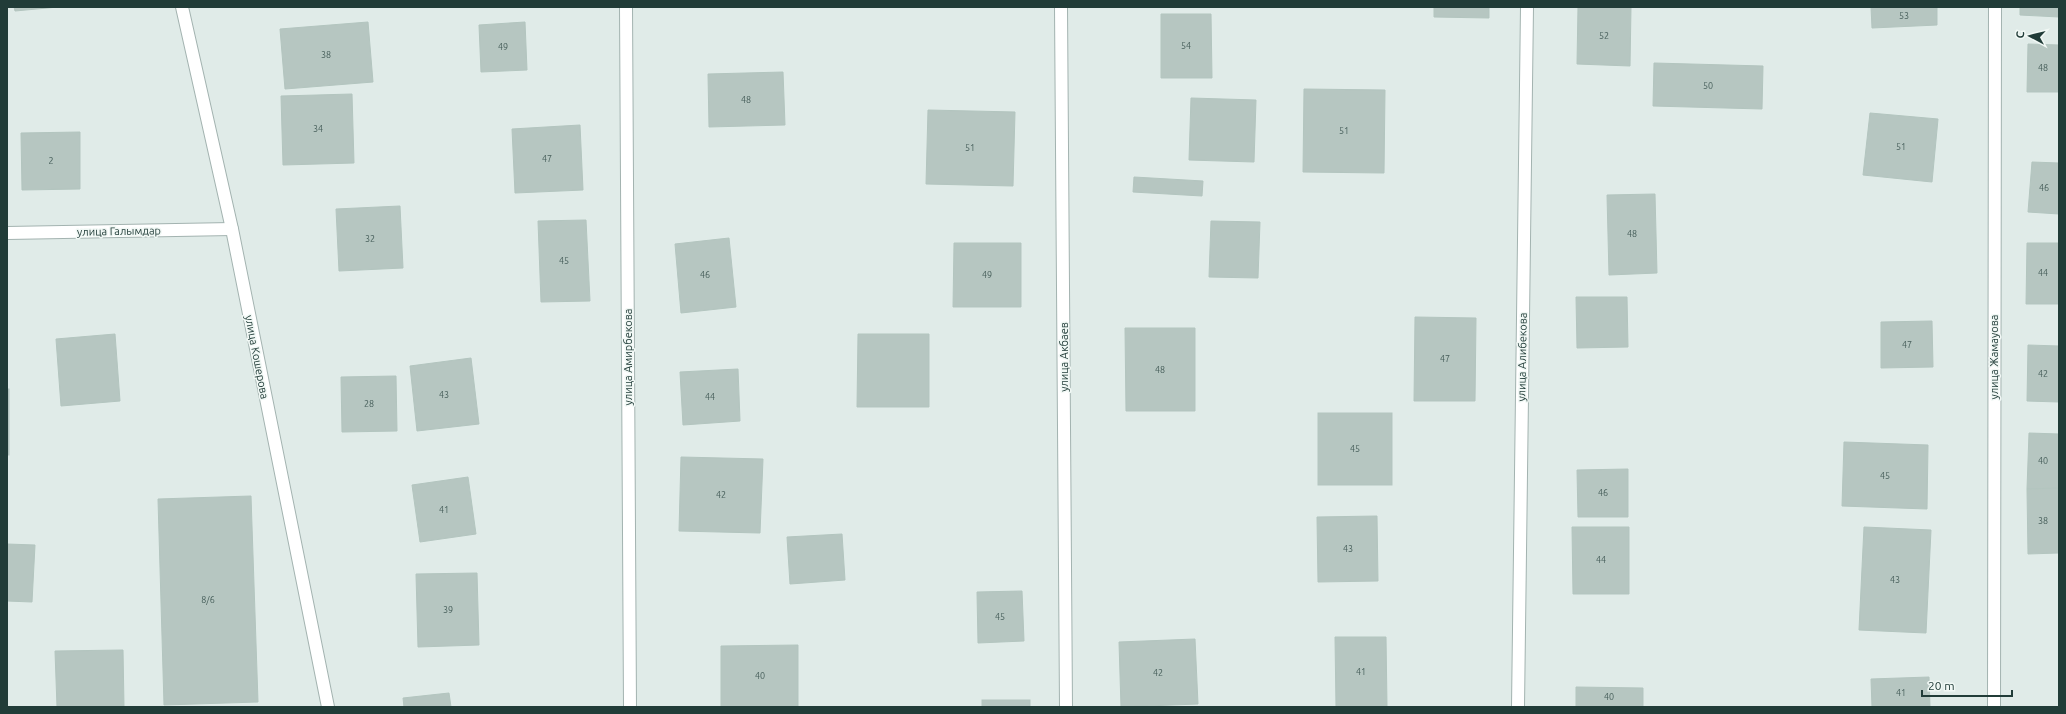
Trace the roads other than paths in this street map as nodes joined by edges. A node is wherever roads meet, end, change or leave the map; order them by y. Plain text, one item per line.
1 (182, 7) edge
2 (626, 7) edge
3 (1061, 7) edge
4 (1527, 7) edge
5 (1995, 7) edge
6 (232, 229) junction
7 (7, 233) edge
8 (328, 707) edge
9 (630, 707) edge
10 (1066, 707) edge
11 (1518, 707) edge
12 (1994, 707) edge

1 - 6 street, улица Кошерова
2 - 9 street, улица Амирбекова
3 - 10 street, улица Акбаев
4 - 11 street, улица Алибекова
5 - 12 street, улица Жамауова
6 - 7 street, улица Галымдар
6 - 8 street, улица Кошерова

